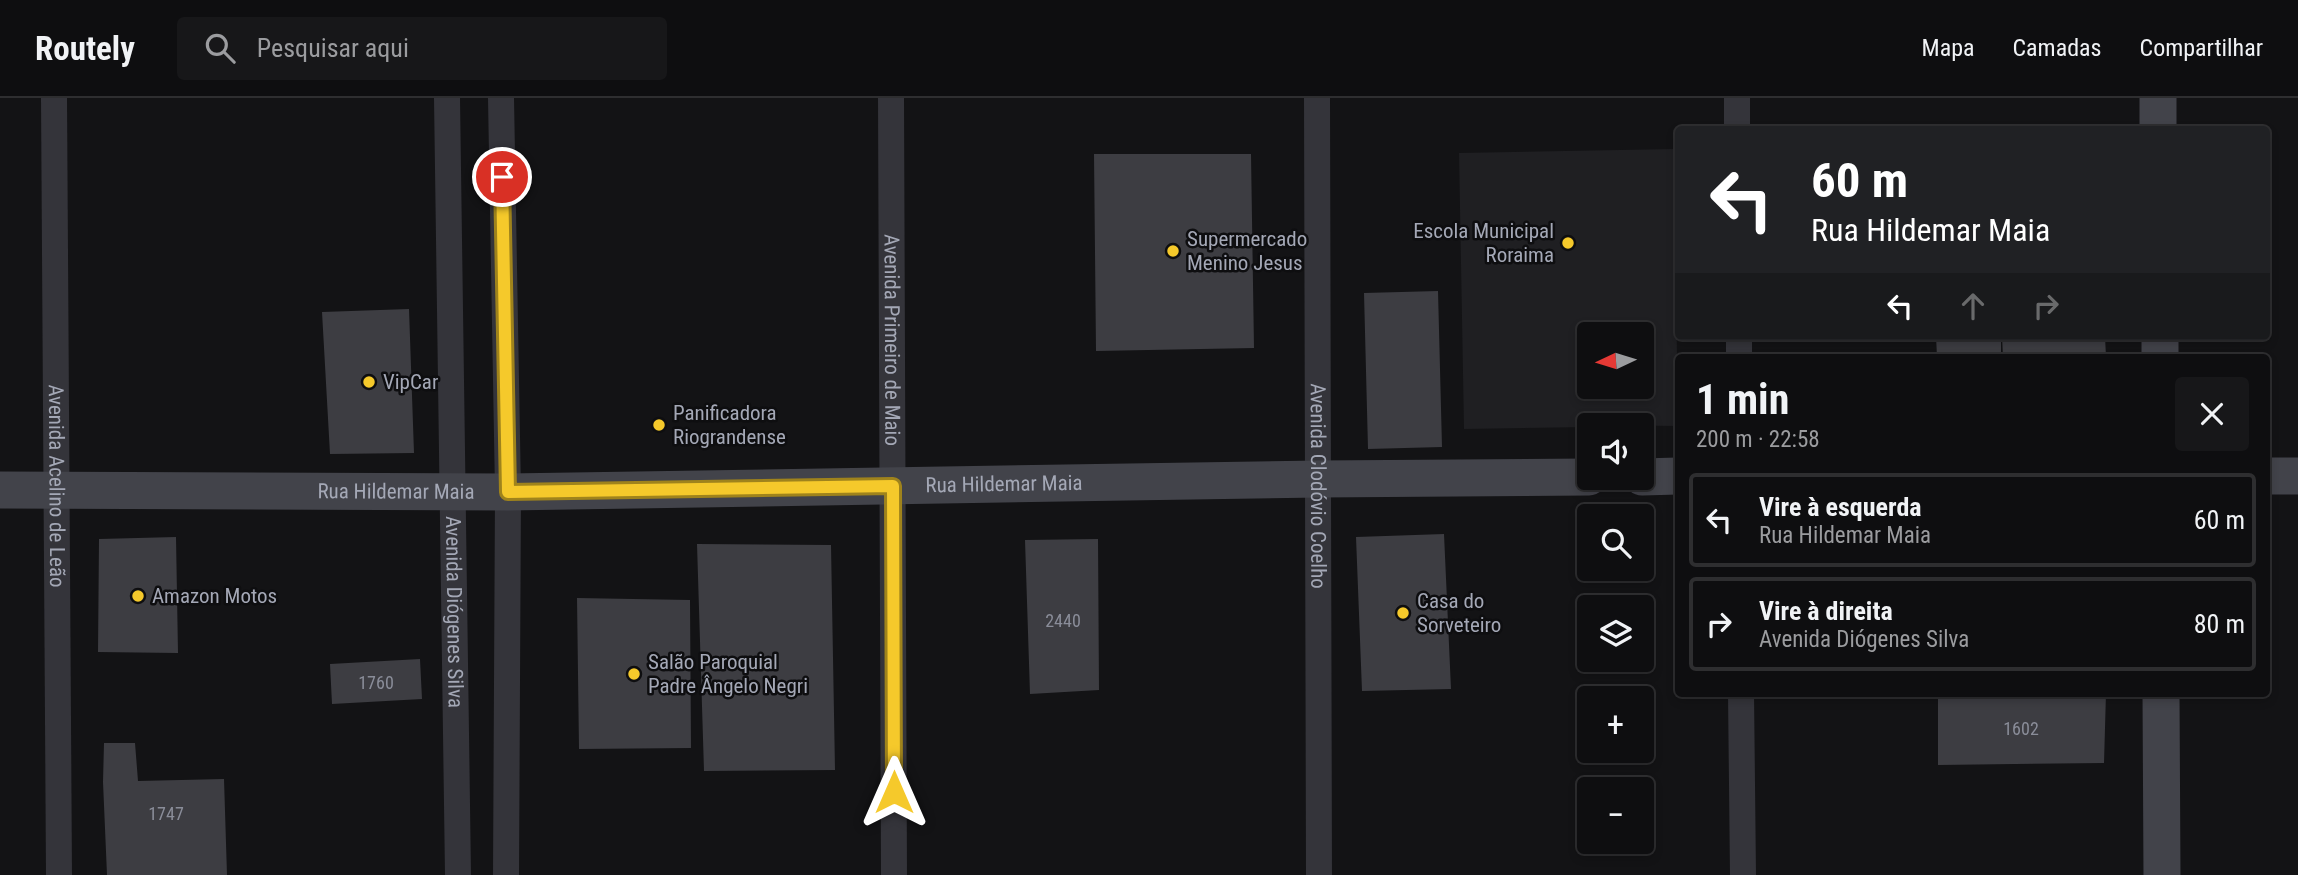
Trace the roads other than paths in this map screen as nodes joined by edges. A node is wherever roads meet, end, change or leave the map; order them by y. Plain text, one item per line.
1 (54, 98) edge
2 (447, 98) edge
3 (501, 98) edge
4 (891, 98) edge
5 (1317, 98) edge
6 (1737, 98) edge
7 (2158, 98) edge
8 (1737, 126) edge
9 (2158, 126) edge
10 (2270, 476) edge
11 (2298, 476) edge
12 (1577, 477) edge
13 (1654, 477) edge
14 (1675, 477) edge
15 (1319, 479) junction
16 (893, 486) junction
17 (0, 490) edge
18 (57, 491) junction
19 (452, 492) junction
20 (508, 492) junction
21 (1741, 697) edge
22 (2161, 697) edge
23 (59, 875) edge
24 (458, 875) edge
25 (506, 875) edge
26 (894, 875) edge
27 (1320, 875) edge
28 (1743, 875) edge
29 (2162, 875) edge

1 - 18 street, Avenida Acelino de Leão
2 - 19 street, Avenida Diógenes Silva
3 - 20 street
4 - 16 street, Avenida Primeiro de Maio
5 - 15 street, Avenida Clodóvio Coelho
6 - 8 street
7 - 9 main road
10 - 11 main road
12 - 15 main road, Rua Hildemar Maia
13 - 14 main road
15 - 16 main road, Rua Hildemar Maia
15 - 27 street, Avenida Clodóvio Coelho
16 - 20 main road, Rua Hildemar Maia
16 - 26 street, Avenida Primeiro de Maio
17 - 18 main road, Rua Hildemar Maia
18 - 19 main road, Rua Hildemar Maia
18 - 23 street, Avenida Acelino de Leão
19 - 20 main road, Rua Hildemar Maia
19 - 24 street, Avenida Diógenes Silva
20 - 25 street
21 - 28 street
22 - 29 main road

